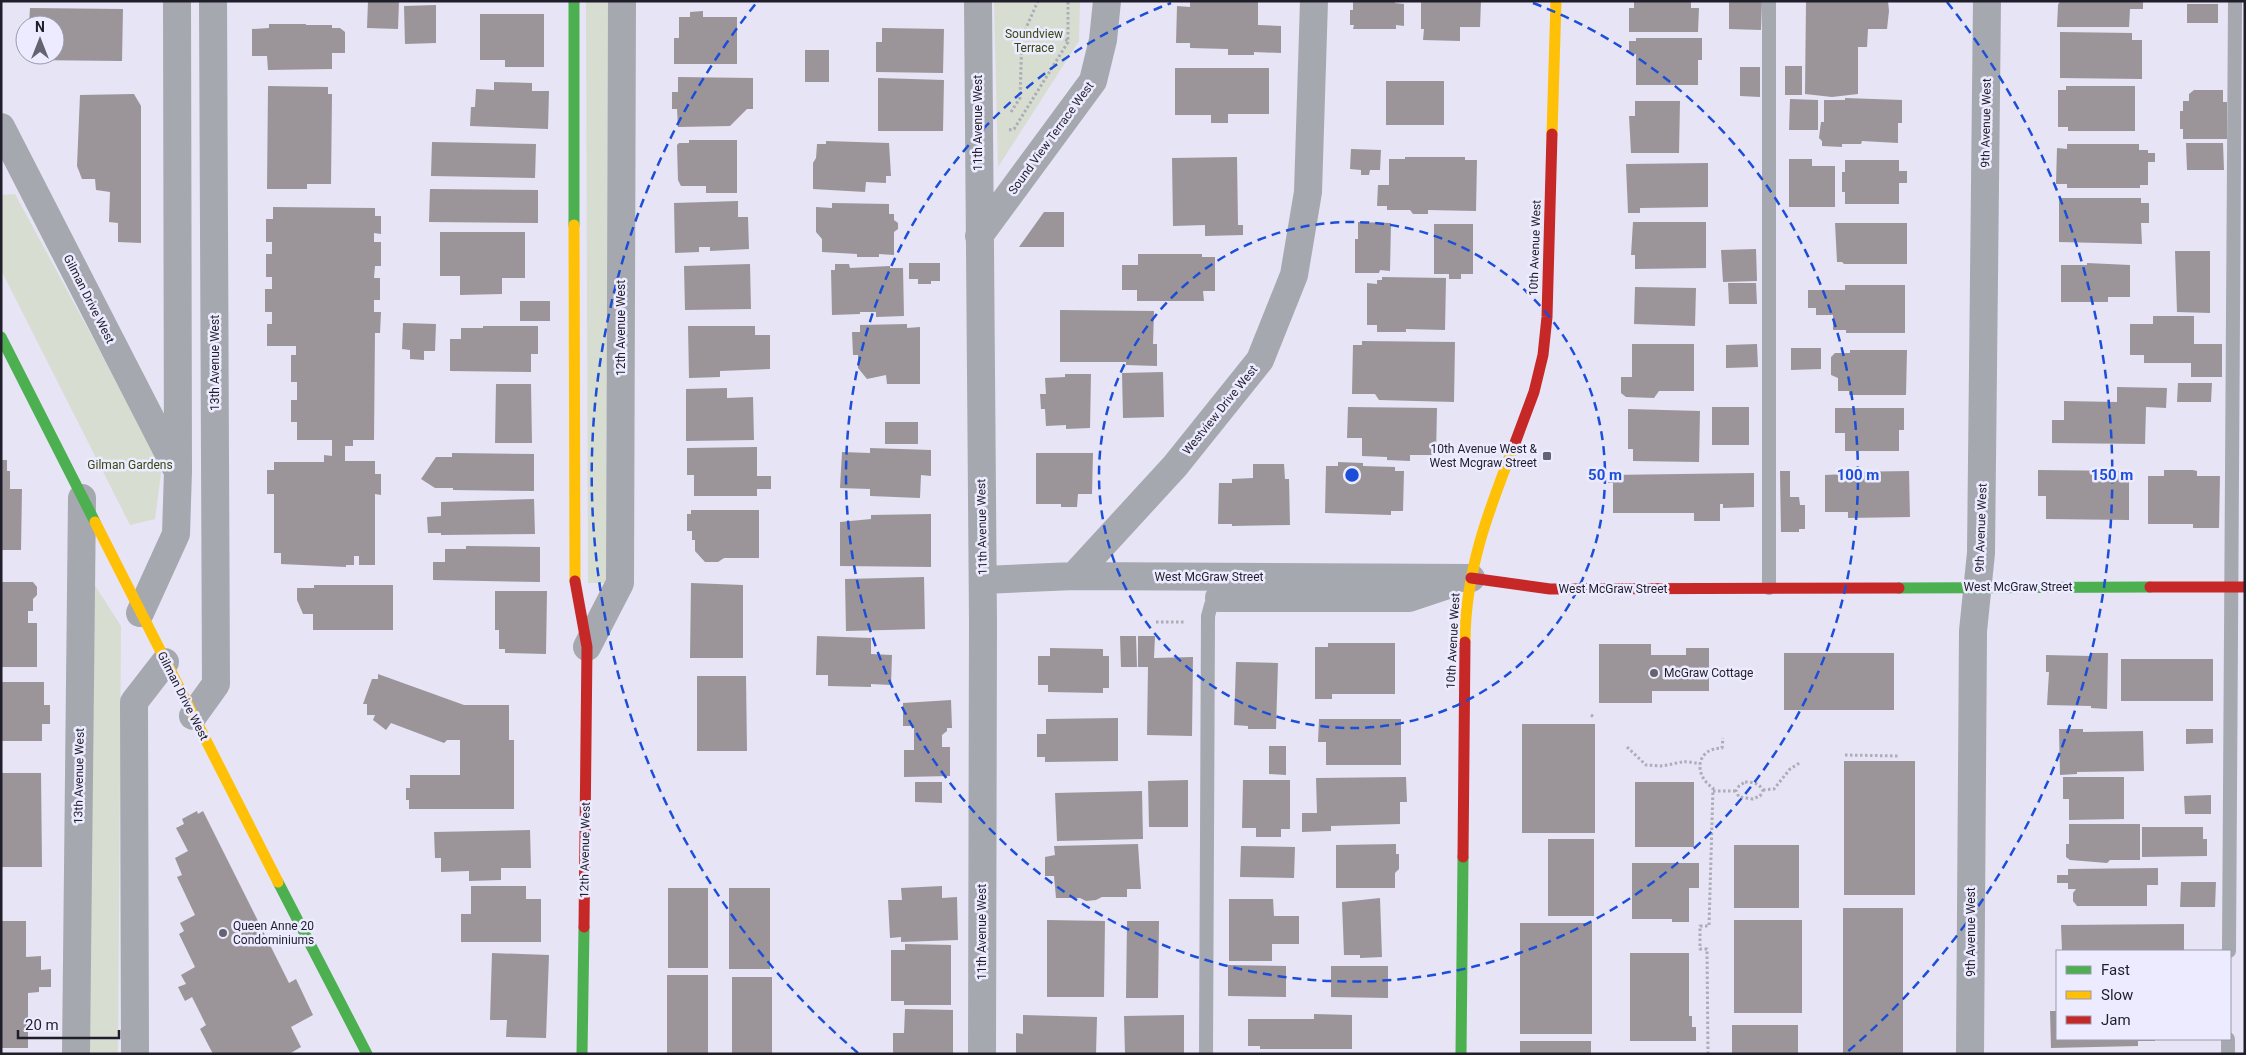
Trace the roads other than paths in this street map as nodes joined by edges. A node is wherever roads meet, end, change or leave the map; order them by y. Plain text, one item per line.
1 (177, 1) edge
2 (214, 1) edge
3 (574, 1) edge
4 (622, 1) edge
5 (978, 1) edge
6 (1107, 1) edge
7 (1314, 1) edge
8 (1556, 1) edge
9 (1769, 1) edge
10 (1987, 1) edge
11 (2235, 1) edge
12 (1, 127) edge
13 (9, 162) edge
14 (979, 236) junction
15 (1, 337) edge
16 (178, 471) junction
17 (82, 498) junction
18 (1074, 576) junction
19 (1471, 578) junction
20 (983, 580) junction
21 (1978, 587) junction
22 (2238, 587) edge
23 (1769, 588) junction
24 (1219, 598) joint
25 (140, 613) junction
26 (587, 646) junction
27 (165, 662) junction
28 (193, 716) junction
29 (2229, 950) edge
30 (2228, 1040) edge
31 (76, 1054) edge
32 (135, 1054) edge
33 (367, 1054) edge
34 (582, 1054) edge
35 (982, 1054) edge
36 (1206, 1054) edge
37 (1460, 1054) edge
38 (1970, 1054) edge
39 (2228, 1054) edge

1 - 16 street
2 - 28 street, 13th Avenue West
3 - 26 street, 12th Avenue West
4 - 26 street, 12th Avenue West
5 - 14 street, 11th Avenue West
6 - 14 street, Sound View Terrace West
7 - 18 street, Westview Drive West
8 - 19 street, 10th Avenue West
9 - 23 lane
10 - 21 street, 9th Avenue West
11 - 22 lane
12 - 13 street, Gilman Drive West
13 - 16 street, Gilman Drive West
14 - 20 street, 11th Avenue West
15 - 17 street, Gilman Drive West
16 - 25 street
17 - 25 street, Gilman Drive West
17 - 31 street, 13th Avenue West
18 - 19 street, West McGraw Street
18 - 20 street, West McGraw Street
19 - 23 street, West McGraw Street
19 - 24 street
19 - 37 street, 10th Avenue West
20 - 35 street, 11th Avenue West
21 - 22 street, West McGraw Street
21 - 23 street, West McGraw Street
21 - 38 street, 9th Avenue West
22 - 29 lane
24 - 36 lane
25 - 27 street, Gilman Drive West
26 - 34 street, 12th Avenue West
27 - 28 street, Gilman Drive West
27 - 32 street
28 - 33 street, Gilman Drive West
30 - 39 lane

